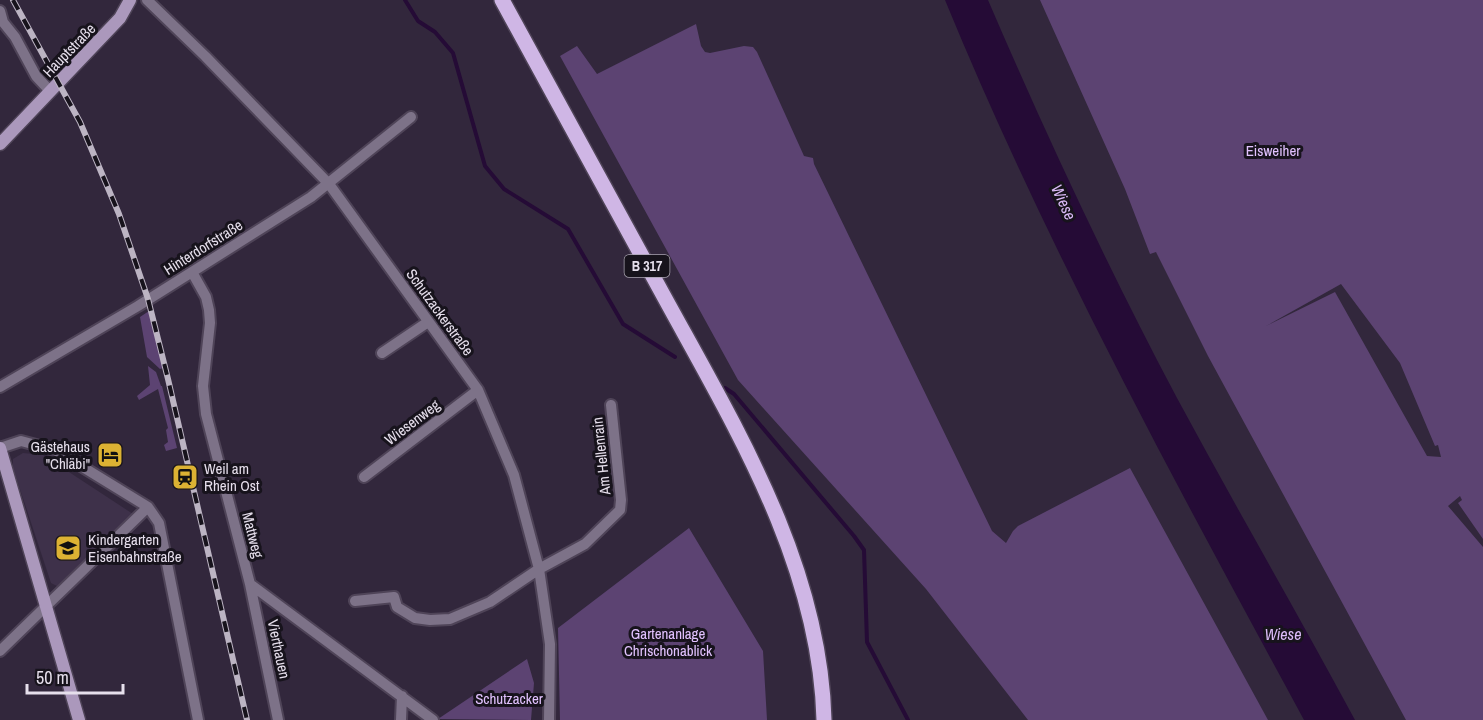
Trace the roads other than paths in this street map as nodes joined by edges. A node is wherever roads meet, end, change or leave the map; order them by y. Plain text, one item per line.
1 (130, 0) edge
2 (147, 0) edge
3 (501, 0) edge
4 (0, 11) edge
5 (50, 91) junction
6 (411, 117) dead end
7 (0, 144) edge
8 (329, 184) junction
9 (192, 272) junction
10 (428, 322) junction
11 (382, 353) dead end
12 (0, 387) edge
13 (478, 390) junction
14 (610, 405) dead end
15 (0, 448) edge
16 (364, 477) dead end
17 (147, 507) junction
18 (539, 569) junction
19 (250, 584) junction
20 (355, 601) dead end
21 (47, 607) junction
22 (0, 651) edge
23 (402, 696) junction
24 (80, 720) edge
25 (198, 720) edge
26 (278, 720) edge
27 (401, 720) edge
28 (433, 720) edge
29 (549, 720) edge
30 (824, 720) edge

1 - 5 street, Hauptstraße
2 - 8 street, Schutzackerstraße
3 - 30 main road, B 317
4 - 5 street, Hauptstraße
5 - 7 street, Hauptstraße
6 - 8 street, Hinterdorfstraße
8 - 9 street, Hinterdorfstraße
8 - 10 street, Schutzackerstraße
9 - 12 street, Hinterdorfstraße
9 - 19 street, Mattweg
10 - 11 street
10 - 13 street, Schutzackerstraße
13 - 16 street, Wiesenweg
13 - 18 street, Schutzackerstraße
14 - 18 street, Am Hellenrain
15 - 17 street
15 - 21 street
17 - 21 street
17 - 25 street
18 - 20 street
18 - 29 street, Schutzackerstraße
19 - 23 street
19 - 26 street, Vierthauen
21 - 22 street
21 - 24 street
23 - 27 street
23 - 28 street

